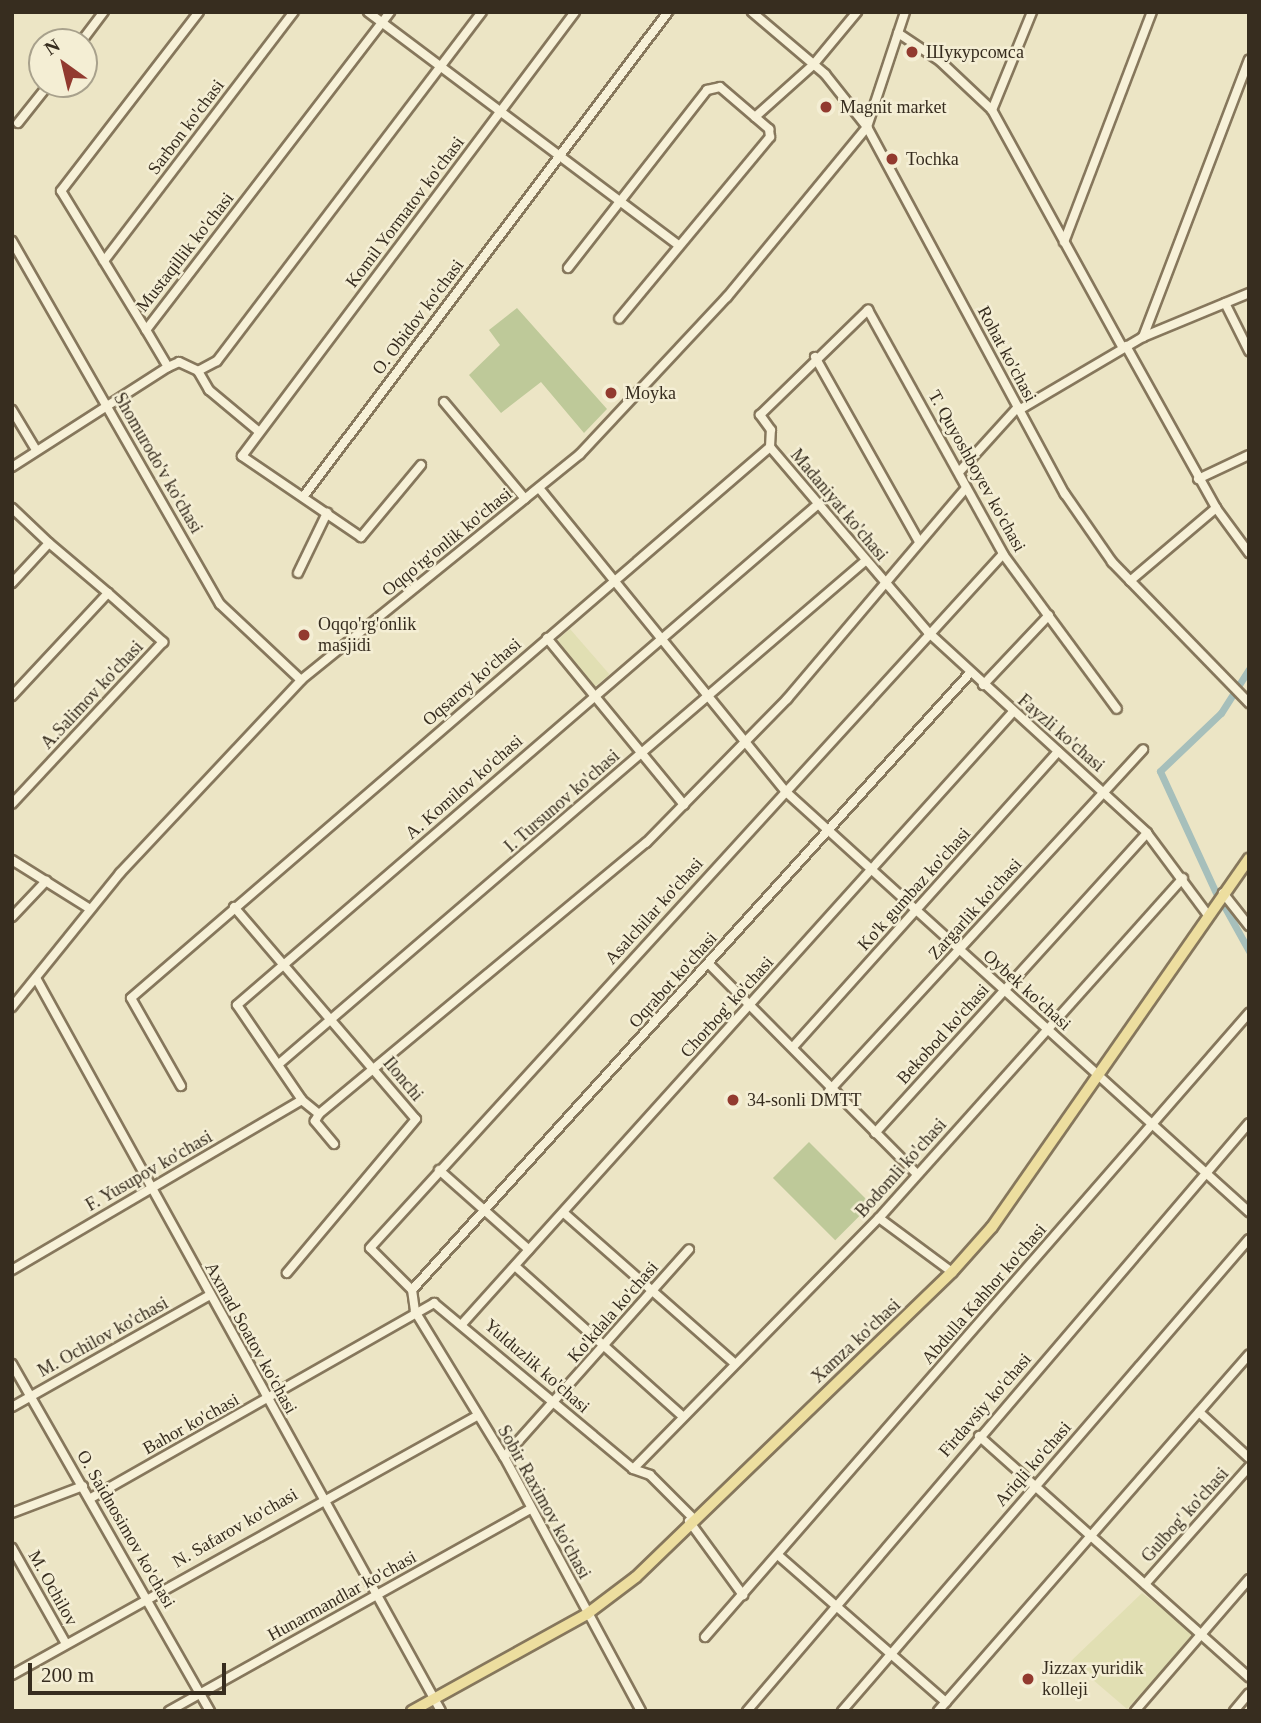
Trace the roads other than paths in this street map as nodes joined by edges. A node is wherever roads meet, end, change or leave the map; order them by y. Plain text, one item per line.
1 (104, 12) edge
2 (199, 12) edge
3 (294, 12) edge
4 (368, 12) edge
5 (390, 12) edge
6 (482, 12) edge
7 (575, 12) edge
8 (668, 12) edge
9 (752, 12) edge
10 (857, 12) edge
11 (905, 12) edge
12 (1032, 12) edge
13 (1152, 12) edge
14 (382, 23) junction
15 (92, 28) edge
16 (898, 33) junction
17 (1249, 60) edge
18 (813, 65) junction
19 (441, 67) junction
20 (38, 98) edge
21 (992, 110) junction
22 (500, 113) junction
23 (755, 117) junction
24 (18, 124) dead end
25 (867, 127) junction
26 (558, 156) junction
27 (620, 202) junction
28 (12, 241) edge
29 (1064, 242) junction
30 (678, 245) junction
31 (104, 261) junction
32 (568, 268) dead end
33 (1249, 293) edge
34 (1225, 303) junction
35 (619, 319) dead end
36 (146, 330) junction
37 (1143, 337) junction
38 (1124, 347) junction
39 (1249, 351) edge
40 (815, 357) junction
41 (168, 367) junction
42 (198, 371) junction
43 (444, 402) dead end
44 (109, 407) junction
45 (1018, 409) junction
46 (12, 410) edge
47 (258, 431) junction
48 (769, 447) junction
49 (36, 450) junction
50 (1249, 455) edge
51 (421, 465) dead end
52 (12, 467) edge
53 (960, 472) junction
54 (1198, 478) junction
55 (539, 488) junction
56 (965, 489) junction
57 (303, 496) junction
58 (525, 499) junction
59 (817, 505) junction
60 (12, 508) edge
61 (1216, 508) junction
62 (327, 513) junction
63 (918, 541) junction
64 (49, 543) junction
65 (1249, 553) edge
66 (1003, 554) junction
67 (865, 561) junction
68 (298, 573) dead end
69 (616, 576) junction
70 (1130, 581) junction
71 (12, 583) edge
72 (883, 584) junction
73 (108, 593) junction
74 (1049, 615) junction
75 (928, 632) junction
76 (663, 635) junction
77 (547, 638) junction
78 (970, 673) junction
79 (301, 680) junction
80 (983, 685) junction
81 (710, 695) junction
82 (12, 696) edge
83 (593, 696) junction
84 (1247, 697) edge
85 (1117, 709) dead end
86 (1013, 712) junction
87 (744, 740) junction
88 (1143, 749) dead end
89 (1058, 752) junction
90 (641, 754) junction
91 (785, 791) junction
92 (1104, 791) junction
93 (12, 804) edge
94 (684, 805) junction
95 (829, 831) junction
96 (1147, 833) junction
97 (1249, 859) edge
98 (12, 860) edge
99 (873, 871) junction
100 (1183, 878) junction
101 (46, 881) junction
102 (1223, 893) junction
103 (234, 906) junction
104 (90, 909) junction
105 (916, 910) junction
106 (1208, 915) junction
107 (12, 917) edge
108 (1249, 926) edge
109 (959, 950) junction
110 (285, 963) junction
111 (709, 964) junction
112 (36, 978) junction
113 (1004, 989) junction
114 (750, 1005) junction
115 (12, 1007) edge
116 (1249, 1013) edge
117 (333, 1019) junction
118 (1048, 1030) junction
119 (793, 1047) junction
120 (280, 1063) junction
121 (373, 1068) junction
122 (1098, 1077) junction
123 (181, 1086) dead end
124 (830, 1091) junction
125 (302, 1100) junction
126 (319, 1114) junction
127 (1249, 1123) edge
128 (1149, 1125) junction
129 (875, 1133) junction
130 (334, 1144) dead end
131 (439, 1170) junction
132 (917, 1174) junction
133 (1205, 1174) junction
134 (149, 1188) junction
135 (485, 1210) junction
136 (1249, 1212) edge
137 (564, 1213) junction
138 (879, 1219) junction
139 (1249, 1239) edge
140 (689, 1249) dead end
141 (529, 1250) junction
142 (515, 1266) junction
143 (12, 1270) edge
144 (952, 1272) junction
145 (287, 1273) dead end
146 (412, 1290) junction
147 (652, 1291) junction
148 (210, 1295) junction
149 (415, 1311) junction
150 (463, 1323) junction
151 (604, 1347) junction
152 (1249, 1354) edge
153 (733, 1362) junction
154 (12, 1364) edge
155 (31, 1396) junction
156 (267, 1399) junction
157 (554, 1403) junction
158 (12, 1407) edge
159 (1199, 1412) junction
160 (477, 1416) junction
161 (682, 1416) junction
162 (979, 1436) junction
163 (504, 1457) junction
164 (1249, 1458) edge
165 (1249, 1467) edge
166 (633, 1469) junction
167 (1036, 1485) junction
168 (83, 1486) junction
169 (322, 1497) junction
170 (91, 1498) junction
171 (531, 1509) junction
172 (12, 1513) edge
173 (690, 1519) junction
174 (1091, 1535) junction
175 (12, 1548) edge
176 (779, 1556) junction
177 (1249, 1580) edge
178 (1145, 1584) junction
179 (377, 1595) junction
180 (743, 1595) junction
181 (147, 1597) junction
182 (834, 1605) junction
183 (587, 1614) junction
184 (1202, 1633) junction
185 (705, 1637) dead end
186 (66, 1644) junction
187 (890, 1655) junction
188 (12, 1675) edge
189 (1249, 1677) edge
190 (1249, 1693) edge
191 (200, 1694) junction
192 (435, 1698) junction
193 (946, 1702) junction
194 (746, 1709) edge
195 (169, 1711) edge
196 (210, 1711) edge
197 (412, 1711) edge
198 (441, 1711) edge
199 (641, 1711) edge
200 (842, 1711) edge
201 (938, 1711) edge
202 (1135, 1711) edge
203 (1234, 1711) edge

1 - 15 street
2 - 31 street
3 - 31 street, Sarbon ko'chasi
4 - 14 street
5 - 14 street, Mustaqillik ko'chasi
6 - 19 street
7 - 22 street, Komil Yormatov ko'chasi
8 - 26 street, O. Obidov ko'chasi
9 - 18 street, Rohat ko'chasi
10 - 18 street
11 - 16 street
12 - 21 street
13 - 29 street
14 - 19 street
14 - 36 street, Mustaqillik ko'chasi
16 - 21 street
16 - 25 street
17 - 37 street
18 - 23 street
18 - 25 street, Rohat ko'chasi
19 - 22 street
19 - 42 street
20 - 24 street
21 - 29 street
22 - 26 street
22 - 47 street, Komil Yormatov ko'chasi
23 - 27 street
23 - 30 street
25 - 45 street, Rohat ko'chasi
25 - 55 street, Oqqo'rg'onlik ko'chasi
26 - 27 street
26 - 57 street, O. Obidov ko'chasi
27 - 30 street
27 - 32 street
28 - 44 street, Shomurodo'v ko'chasi
29 - 38 street
30 - 35 street
31 - 36 street
33 - 34 street
34 - 37 street
34 - 39 street
36 - 41 street, Mustaqillik ko'chasi
37 - 38 street
38 - 45 street
38 - 54 street
40 - 48 street
40 - 53 street, T. Quyoshboyev ko'chasi
40 - 63 street
41 - 42 street
41 - 44 street
42 - 47 street
43 - 58 street
44 - 49 street
44 - 79 street, Shomurodo'v ko'chasi
45 - 53 street
45 - 70 street, Rohat ko'chasi
46 - 49 street
47 - 57 street, Komil Yormatov ko'chasi
48 - 59 street, Madaniyat ko'chasi
48 - 69 street, Oqsaroy ko'chasi
49 - 52 street
50 - 54 street
51 - 62 street
53 - 56 street, T. Quyoshboyev ko'chasi
54 - 61 street
55 - 58 street, Oqqo'rg'onlik ko'chasi
55 - 69 street, Oybek ko'chasi
56 - 63 street
56 - 66 street, T. Quyoshboyev ko'chasi
57 - 62 street
58 - 79 street, Oqqo'rg'onlik ko'chasi
59 - 67 street, Madaniyat ko'chasi
59 - 76 street, A. Komilov ko'chasi
60 - 64 street
61 - 65 street
61 - 70 street
62 - 68 street
63 - 72 street
64 - 71 street
64 - 73 street
66 - 74 street, T. Quyoshboyev ko'chasi
66 - 75 street, Asalchilar ko'chasi
67 - 72 street, Madaniyat ko'chasi
67 - 81 street, I. Tursunov ko'chasi
69 - 76 street, Oybek ko'chasi
69 - 77 street, Oqsaroy ko'chasi
70 - 84 street, Rohat ko'chasi
72 - 75 street, Fayzli ko'chasi
72 - 87 street
73 - 82 street
73 - 93 street, A.Salimov ko'chasi
74 - 80 street
74 - 85 street, T. Quyoshboyev ko'chasi
75 - 78 street, Fayzli ko'chasi
75 - 91 street, Asalchilar ko'chasi
76 - 81 street, Oybek ko'chasi
76 - 83 street, A. Komilov ko'chasi
77 - 83 street
77 - 103 street, Oqsaroy ko'chasi
78 - 80 street, Fayzli ko'chasi
78 - 95 street, Oqrabot ko'chasi
79 - 104 street, Oqqo'rg'onlik ko'chasi
80 - 86 street, Fayzli ko'chasi
81 - 87 street, Oybek ko'chasi
81 - 90 street, I. Tursunov ko'chasi
83 - 90 street
83 - 110 street, A. Komilov ko'chasi
86 - 89 street, Fayzli ko'chasi
86 - 99 street, Chorbog' ko'chasi
87 - 91 street, Oybek ko'chasi
87 - 94 street
88 - 92 street, Zargarlik ko'chasi
89 - 92 street, Fayzli ko'chasi
89 - 105 street, Ko'k gumbaz ko'chasi
90 - 94 street
90 - 117 street, I. Tursunov ko'chasi
91 - 95 street, Oybek ko'chasi
91 - 131 street, Asalchilar ko'chasi
92 - 96 street, Fayzli ko'chasi
92 - 109 street, Zargarlik ko'chasi
94 - 121 street
95 - 99 street, Oybek ko'chasi
95 - 111 street, Oqrabot ko'chasi
96 - 100 street, Fayzli ko'chasi
96 - 113 street, Bekobod ko'chasi
97 - 102 main road, Xamza ko'chasi
98 - 101 street
99 - 105 street, Oybek ko'chasi
99 - 114 street, Chorbog' ko'chasi
100 - 106 street, Fayzli ko'chasi
100 - 118 street, Bodomli ko'chasi
101 - 104 street
101 - 107 street
102 - 106 main road, Xamza ko'chasi
102 - 108 street
103 - 110 street, Ilonchi
103 - 123 street, Oqsaroy ko'chasi
104 - 112 street, Oqqo'rg'onlik ko'chasi
105 - 109 street, Oybek ko'chasi
105 - 119 street, Ko'k gumbaz ko'chasi
106 - 122 main road, Xamza ko'chasi
109 - 113 street, Oybek ko'chasi
109 - 124 street, Zargarlik ko'chasi
110 - 117 street, Ilonchi
110 - 120 street, A. Komilov ko'chasi
111 - 114 street
111 - 135 street, Oqrabot ko'chasi
112 - 115 street, Oqqo'rg'onlik ko'chasi
112 - 134 street, Axmad Soatov ko'chasi
113 - 118 street, Oybek ko'chasi
113 - 129 street, Bekobod ko'chasi
114 - 119 street
114 - 137 street, Chorbog' ko'chasi
116 - 128 street, Abdulla Kahhor ko'chasi
117 - 120 street, I. Tursunov ko'chasi
117 - 121 street, Ilonchi
118 - 122 street, Oybek ko'chasi
118 - 132 street, Bodomli ko'chasi
119 - 124 street
120 - 125 street, A. Komilov ko'chasi
121 - 126 street
121 - 145 street, Ilonchi
122 - 128 street, Oybek ko'chasi
122 - 144 main road, Xamza ko'chasi
124 - 129 street
125 - 126 street, A. Komilov ko'chasi
125 - 134 street, F. Yusupov ko'chasi
126 - 130 street
127 - 133 street, Firdavsiy ko'chasi
128 - 133 street, Oybek ko'chasi
128 - 176 street, Abdulla Kahhor ko'chasi
129 - 132 street
131 - 135 street
131 - 146 street, Asalchilar ko'chasi
132 - 138 street, Bodomli ko'chasi
133 - 136 street, Oybek ko'chasi
133 - 162 street, Firdavsiy ko'chasi
134 - 143 street, F. Yusupov ko'chasi
134 - 148 street, Axmad Soatov ko'chasi
135 - 141 street
135 - 146 street, Oqrabot ko'chasi
137 - 141 street, Chorbog' ko'chasi
137 - 147 street
138 - 144 street
138 - 153 street, Bodomli ko'chasi
139 - 167 street, Ariqli ko'chasi
140 - 147 street, Ko'kdala ko'chasi
141 - 142 street, Chorbog' ko'chasi
142 - 150 street, Chorbog' ko'chasi
142 - 151 street
144 - 173 main road, Xamza ko'chasi
146 - 149 street
147 - 151 street, Ko'kdala ko'chasi
147 - 153 street
148 - 155 street, M. Ochilov ko'chasi
148 - 156 street, Axmad Soatov ko'chasi
149 - 150 street, Yulduzlik ko'chasi
149 - 156 street, Bahor ko'chasi
149 - 160 street, Sobir Raximov ko'chasi
150 - 157 street, Yulduzlik ko'chasi
151 - 157 street, Ko'kdala ko'chasi
151 - 161 street
152 - 159 street
153 - 161 street, Bodomli ko'chasi
154 - 155 street, O. Saidnosimov ko'chasi
155 - 158 street, M. Ochilov ko'chasi
155 - 168 street, O. Saidnosimov ko'chasi
156 - 169 street, Axmad Soatov ko'chasi
156 - 170 street, Bahor ko'chasi
157 - 163 street, Ko'kdala ko'chasi
157 - 166 street, Yulduzlik ko'chasi
159 - 164 street
159 - 174 street
160 - 163 street, Sobir Raximov ko'chasi
160 - 169 street, N. Safarov ko'chasi
161 - 166 street, Bodomli ko'chasi
162 - 167 street
162 - 182 street, Firdavsiy ko'chasi
163 - 171 street, Sobir Raximov ko'chasi
165 - 178 street, Gulbog' ko'chasi
166 - 173 street, Yulduzlik ko'chasi
167 - 174 street
167 - 187 street, Ariqli ko'chasi
168 - 170 street, O. Saidnosimov ko'chasi
168 - 172 street
169 - 179 street, Axmad Soatov ko'chasi
169 - 181 street, N. Safarov ko'chasi
170 - 181 street, O. Saidnosimov ko'chasi
171 - 179 street, Hunarmandlar ko'chasi
171 - 183 street, Sobir Raximov ko'chasi
173 - 180 street, Yulduzlik ko'chasi
173 - 183 main road, Xamza ko'chasi
174 - 178 street
174 - 193 street
175 - 186 street, M. Ochilov
176 - 180 street, Abdulla Kahhor ko'chasi
176 - 182 street
177 - 184 street
178 - 184 street
179 - 191 street, Hunarmandlar ko'chasi
179 - 192 street, Axmad Soatov ko'chasi
180 - 185 street, Abdulla Kahhor ko'chasi
181 - 186 street, N. Safarov ko'chasi
181 - 191 street, O. Saidnosimov ko'chasi
182 - 187 street
182 - 194 street, Firdavsiy ko'chasi
183 - 192 main road, Xamza ko'chasi
183 - 199 street, Sobir Raximov ko'chasi
184 - 189 street
184 - 202 street
186 - 188 street, N. Safarov ko'chasi
187 - 193 street
187 - 200 street, Ariqli ko'chasi
190 - 203 street
191 - 195 street, Hunarmandlar ko'chasi
191 - 196 street, O. Saidnosimov ko'chasi
192 - 197 main road, Xamza ko'chasi
192 - 198 street, Axmad Soatov ko'chasi
193 - 201 street

